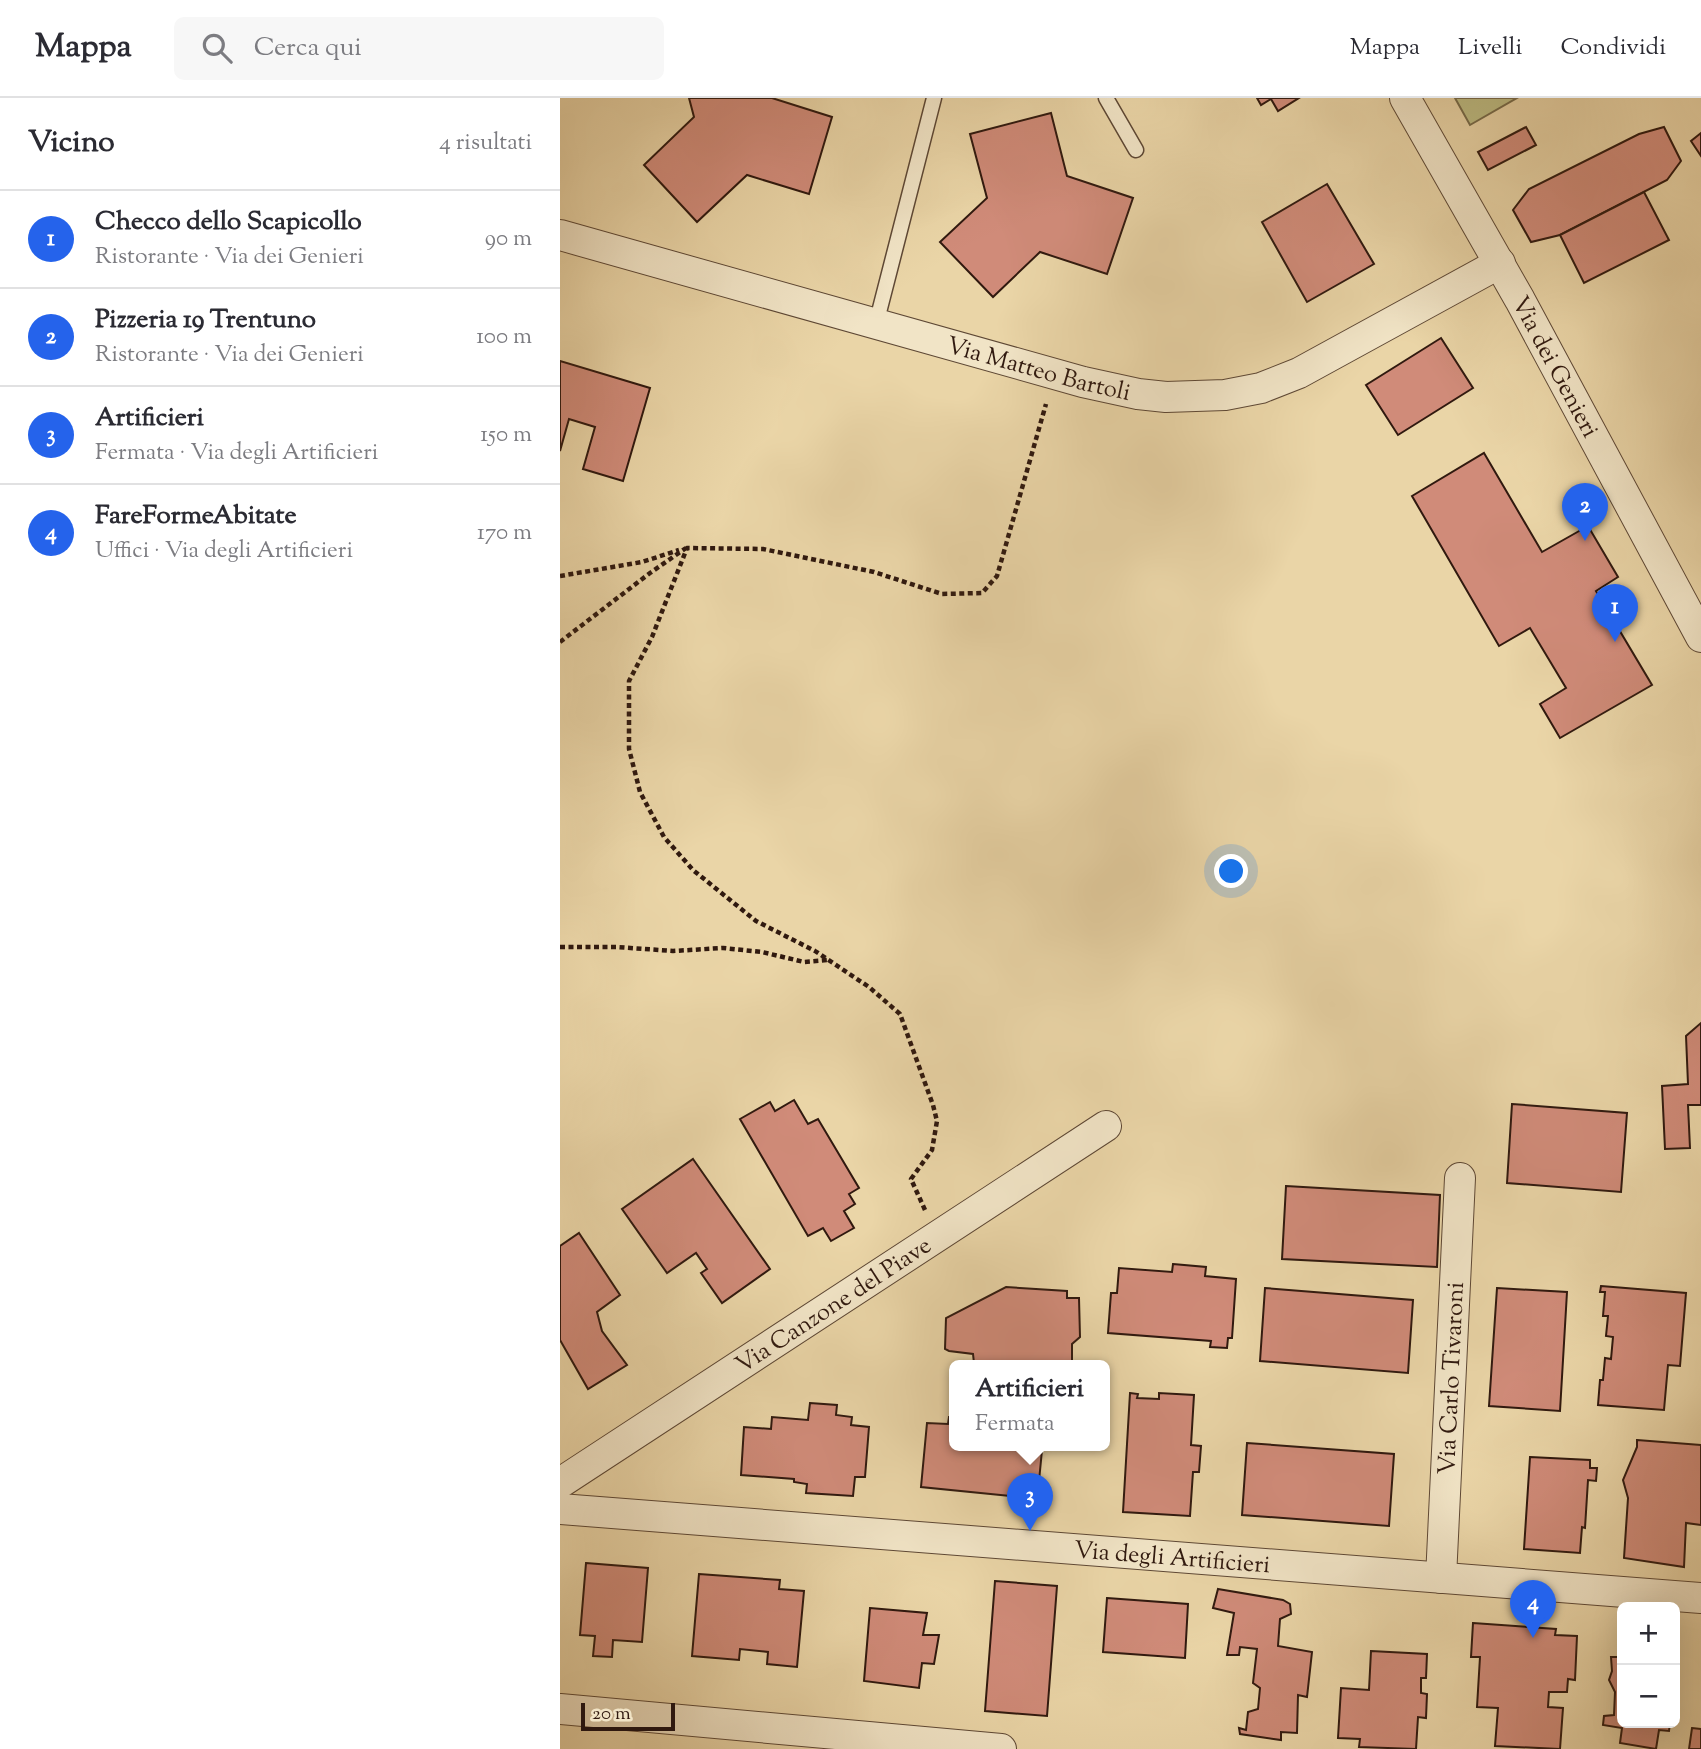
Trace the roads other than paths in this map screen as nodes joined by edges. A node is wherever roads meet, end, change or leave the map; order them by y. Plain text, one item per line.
1 (934, 98) edge
2 (1106, 98) edge
3 (1405, 98) edge
4 (1136, 150) dead end
5 (560, 235) edge
6 (1500, 263) junction
7 (876, 324) junction
8 (1701, 636) edge
9 (1106, 1126) dead end
10 (1460, 1178) dead end
11 (560, 1483) edge
12 (560, 1509) edge
13 (1441, 1578) junction
14 (1701, 1598) edge
15 (560, 1709) edge
16 (1001, 1749) edge

1 - 7 lane
2 - 4 lane
3 - 6 street, Via dei Genieri
5 - 7 street, Via Matteo Bartoli
6 - 7 street, Via Matteo Bartoli
6 - 8 street, Via dei Genieri
9 - 11 street, Via Canzone del Piave
10 - 13 street, Via Carlo Tivaroni
12 - 13 street, Via degli Artificieri
13 - 14 street, Via degli Artificieri
15 - 16 street

